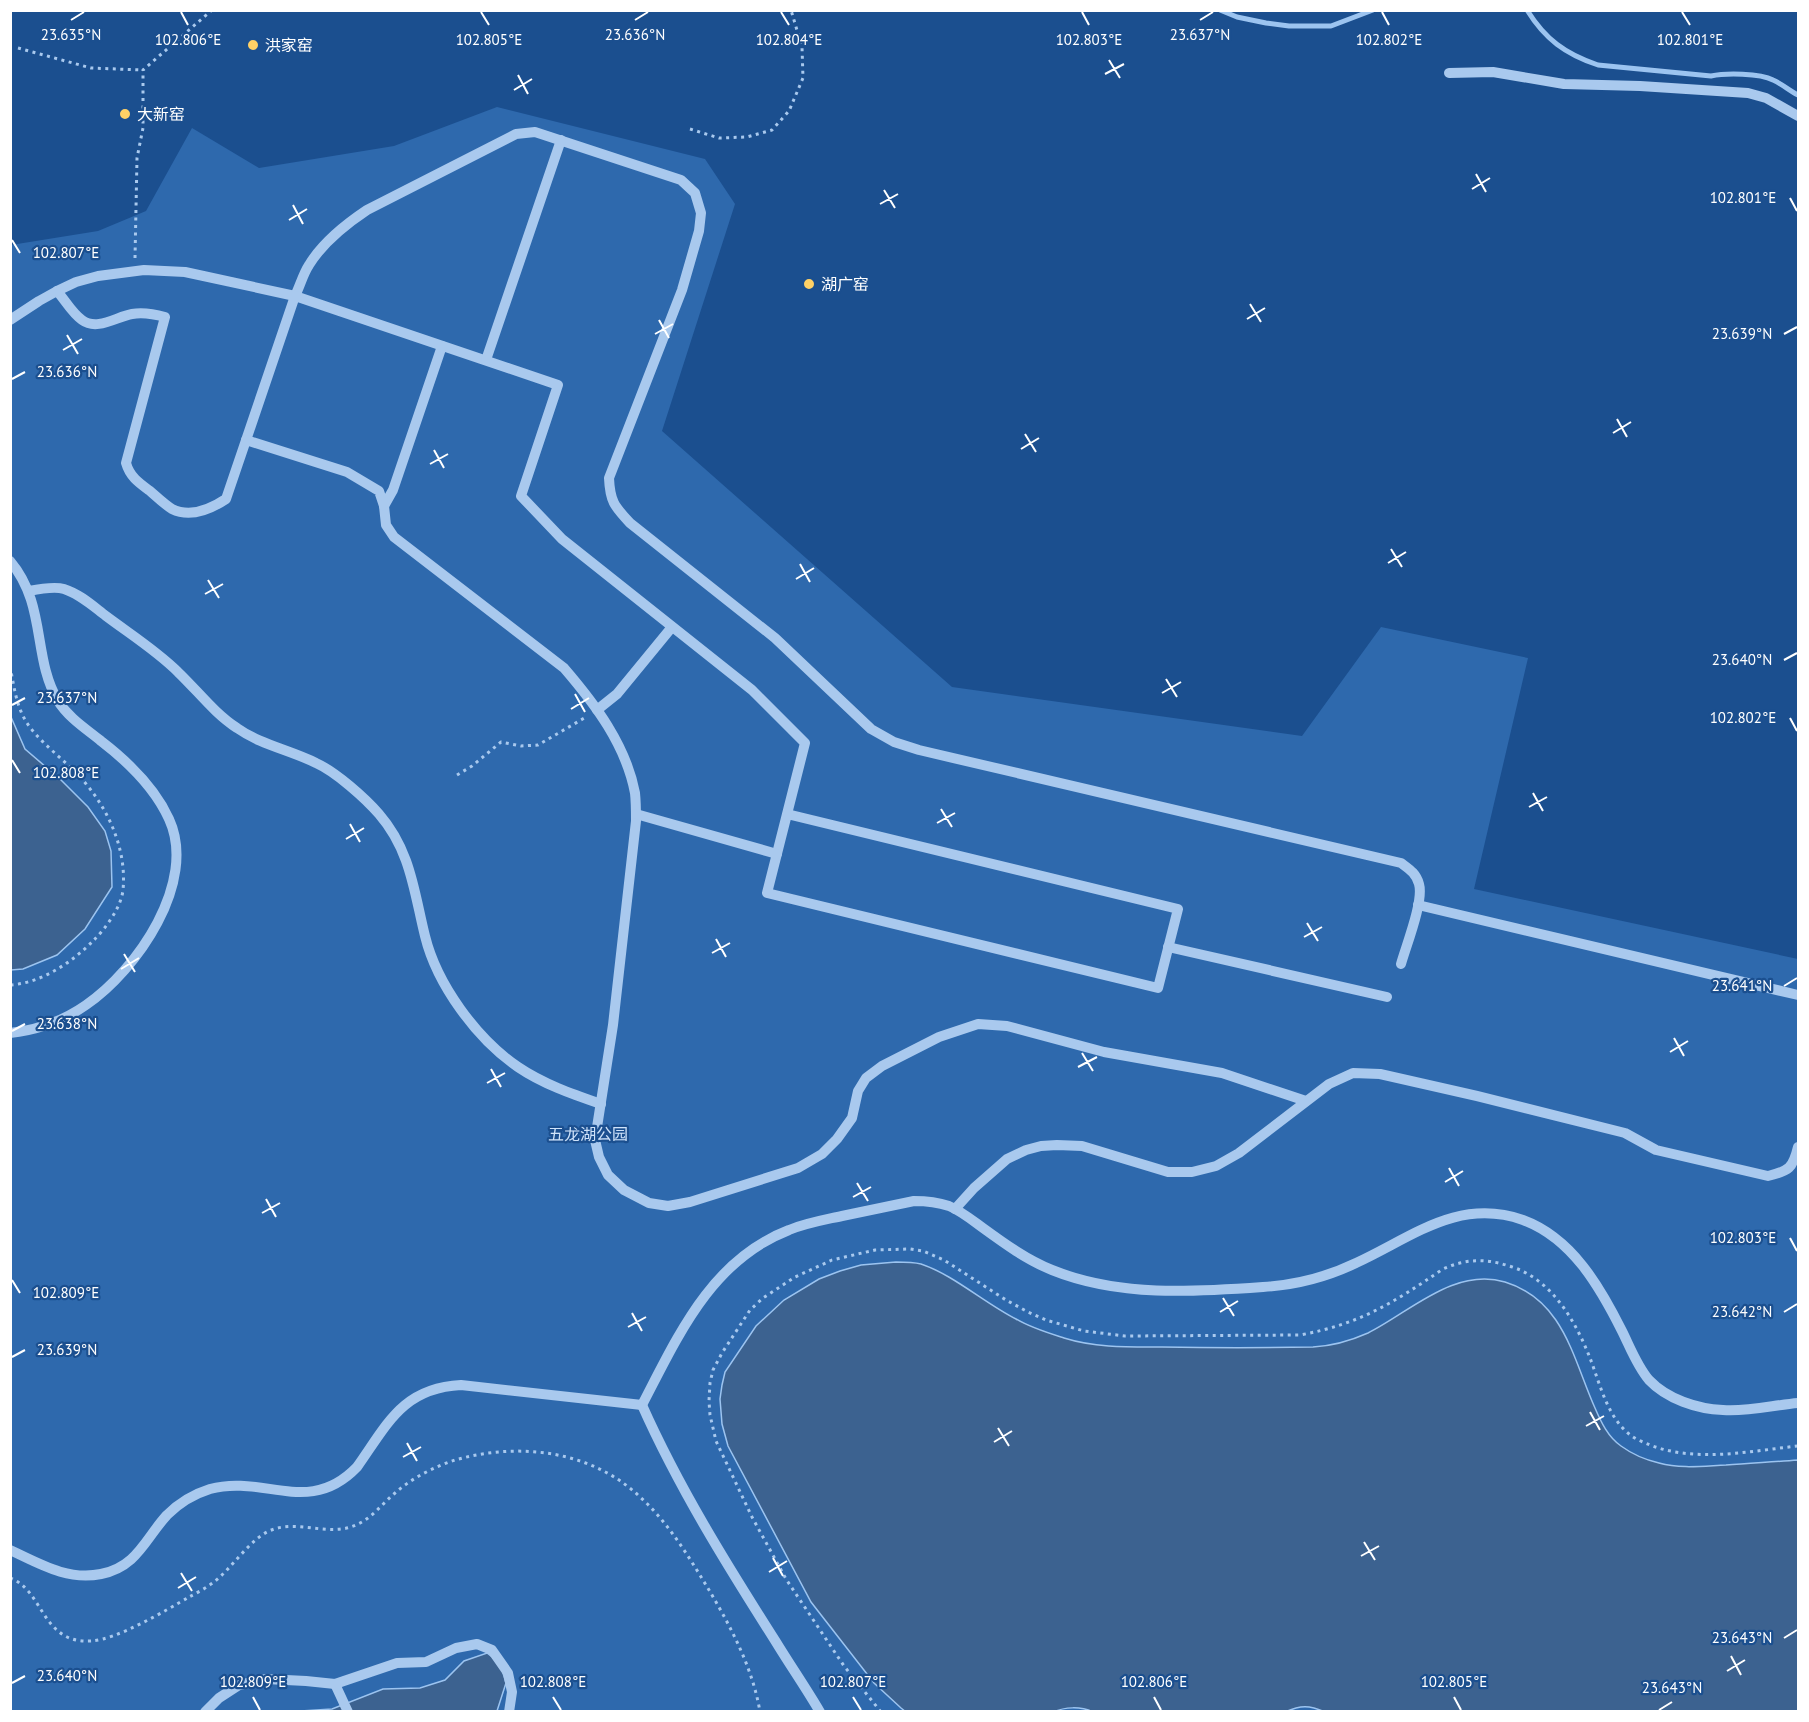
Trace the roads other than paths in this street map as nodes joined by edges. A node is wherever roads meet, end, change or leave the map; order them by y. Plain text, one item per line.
1 (1449, 73) dead end
2 (1798, 116) edge
3 (561, 140) junction
4 (57, 291) junction
5 (295, 296) junction
6 (10, 320) edge
7 (442, 345) junction
8 (486, 360) junction
9 (246, 440) junction
10 (384, 506) junction
11 (10, 561) edge
12 (28, 591) junction
13 (672, 627) junction
14 (597, 710) junction
15 (636, 814) junction
16 (787, 814) junction
17 (777, 854) junction
18 (1418, 905) junction
19 (1168, 947) junction
20 (1401, 964) dead end
21 (1798, 995) edge
22 (1387, 997) dead end
23 (10, 1033) edge
24 (1306, 1101) junction
25 (600, 1104) junction
26 (1798, 1147) edge
27 (955, 1209) junction
28 (1798, 1403) edge
29 (642, 1405) junction
30 (10, 1550) edge
31 (335, 1684) junction
32 (205, 1712) edge
33 (348, 1712) edge
34 (509, 1712) edge
35 (820, 1712) edge

1 - 2 street
3 - 5 street
3 - 8 street
3 - 18 street
4 - 5 street
4 - 6 street
4 - 9 street
5 - 7 street
5 - 9 street
7 - 8 street
7 - 10 street
8 - 13 street
9 - 10 street
10 - 14 street
11 - 12 street
12 - 23 street
12 - 25 street
13 - 14 street
13 - 16 street
14 - 15 street
15 - 17 street
15 - 25 street
16 - 17 street
16 - 19 street
17 - 19 street
18 - 20 street
18 - 21 street
19 - 22 street
24 - 25 street
24 - 26 street
24 - 27 street
27 - 28 street
27 - 29 street
29 - 30 street
29 - 35 street
31 - 32 street
31 - 33 street
31 - 34 street

